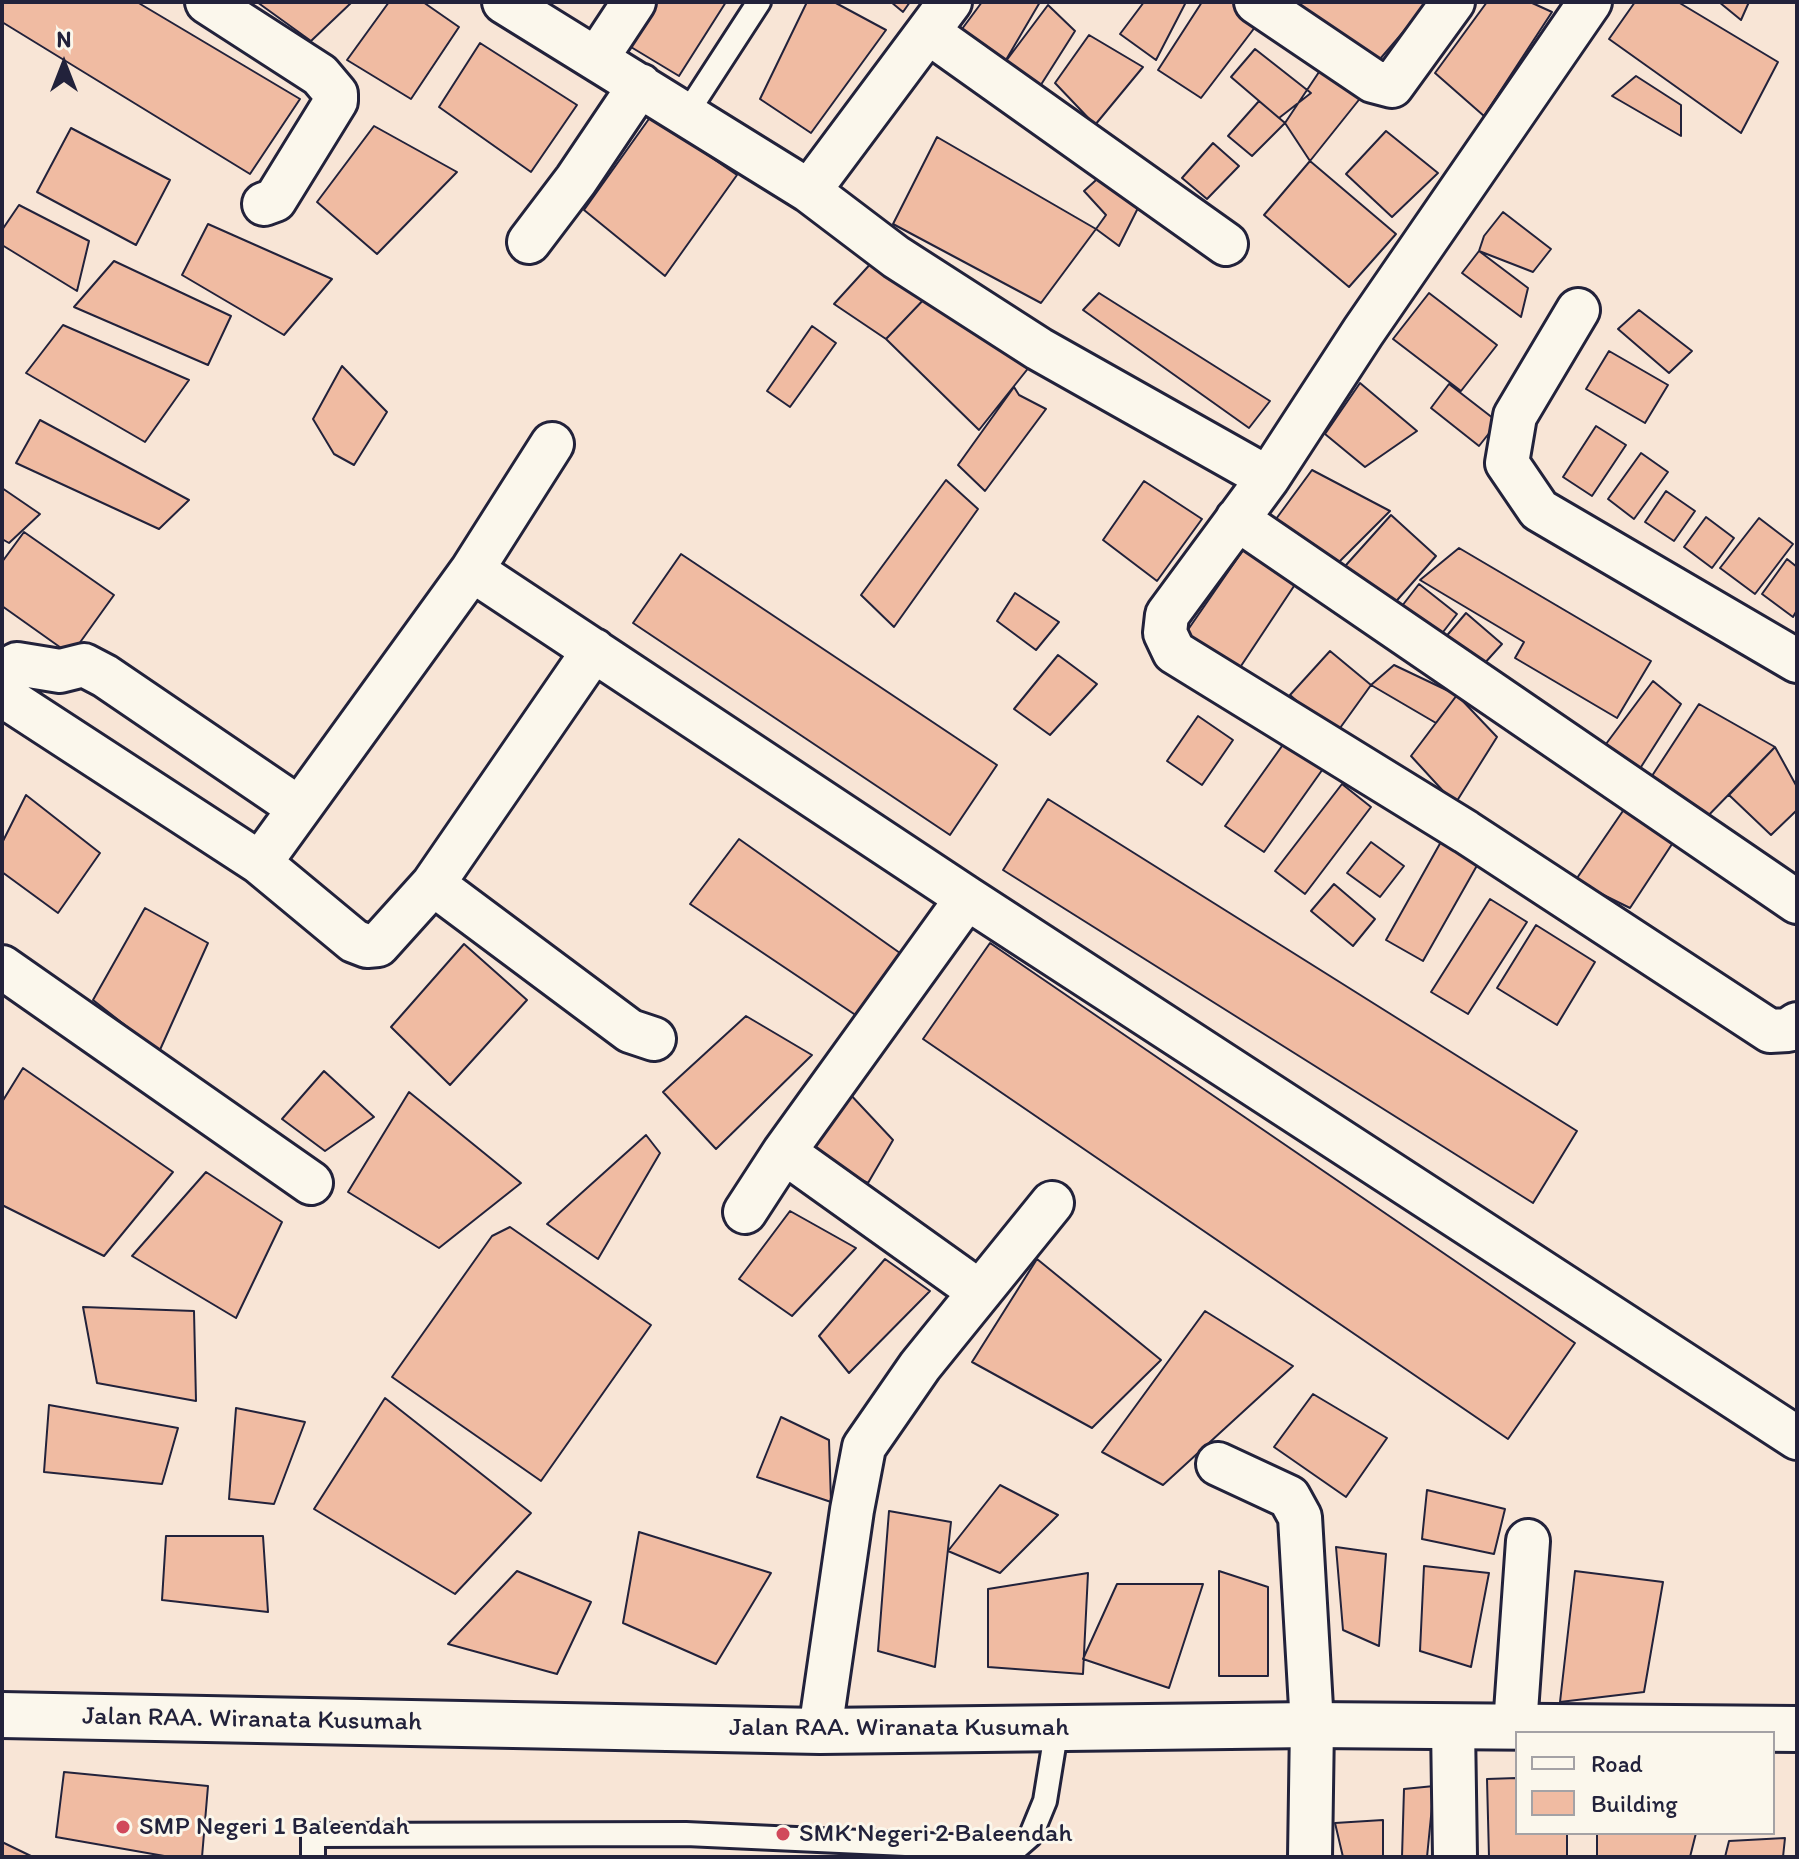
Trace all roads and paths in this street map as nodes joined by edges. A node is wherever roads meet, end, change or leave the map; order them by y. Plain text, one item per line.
1 (207, 2) edge
2 (504, 2) edge
3 (634, 2) edge
4 (759, 2) edge
5 (1256, 2) edge
6 (1453, 2) edge
7 (1590, 2) edge
8 (939, 17) edge
9 (597, 58) junction
10 (640, 85) junction
11 (687, 113) junction
12 (809, 191) junction
13 (257, 203) dead end
14 (529, 242) dead end
15 (1226, 244) dead end
16 (1578, 310) dead end
17 (552, 444) dead end
18 (1268, 478) junction
19 (1237, 519) junction
20 (472, 570) junction
21 (594, 650) junction
22 (1797, 661) edge
23 (2, 673) edge
24 (2, 695) edge
25 (299, 808) junction
26 (260, 863) junction
27 (433, 884) junction
28 (967, 898) junction
29 (1797, 902) edge
30 (2, 967) edge
31 (1797, 1024) edge
32 (654, 1039) dead end
33 (784, 1152) junction
34 (311, 1183) dead end
35 (1052, 1203) dead end
36 (745, 1212) dead end
37 (980, 1292) junction
38 (1797, 1438) edge
39 (1218, 1464) dead end
40 (1528, 1541) dead end
41 (2, 1715) edge
42 (1312, 1725) junction
43 (1515, 1726) junction
44 (1057, 1727) junction
45 (1453, 1727) junction
46 (1797, 1729) edge
47 (820, 1731) junction
48 (313, 1857) edge
49 (1310, 1857) edge
50 (1455, 1857) edge

1 - 13 street
2 - 9 street
3 - 9 street
4 - 11 lane
5 - 6 street
7 - 18 street
8 - 12 street
8 - 15 street
9 - 10 street
10 - 11 street
10 - 14 street
11 - 12 street
12 - 18 street
16 - 22 street
17 - 20 street
18 - 19 street
19 - 29 street
19 - 31 street
20 - 21 street
20 - 25 street
21 - 27 street
21 - 28 street
23 - 25 street
24 - 26 street
25 - 26 street
26 - 27 street
27 - 32 street
28 - 33 street
28 - 38 street
30 - 34 street
33 - 36 street
33 - 37 street
35 - 37 street
37 - 47 street
39 - 42 street
40 - 43 street
41 - 47 main road, Jalan RAA. Wiranata Kusumah
42 - 44 main road, Jalan RAA. Wiranata Kusumah
42 - 45 main road, Jalan RAA. Wiranata Kusumah
42 - 49 street
43 - 45 main road, Jalan RAA. Wiranata Kusumah
43 - 46 main road, Jalan RAA. Wiranata Kusumah
44 - 47 main road, Jalan RAA. Wiranata Kusumah
44 - 48 lane
45 - 50 street

